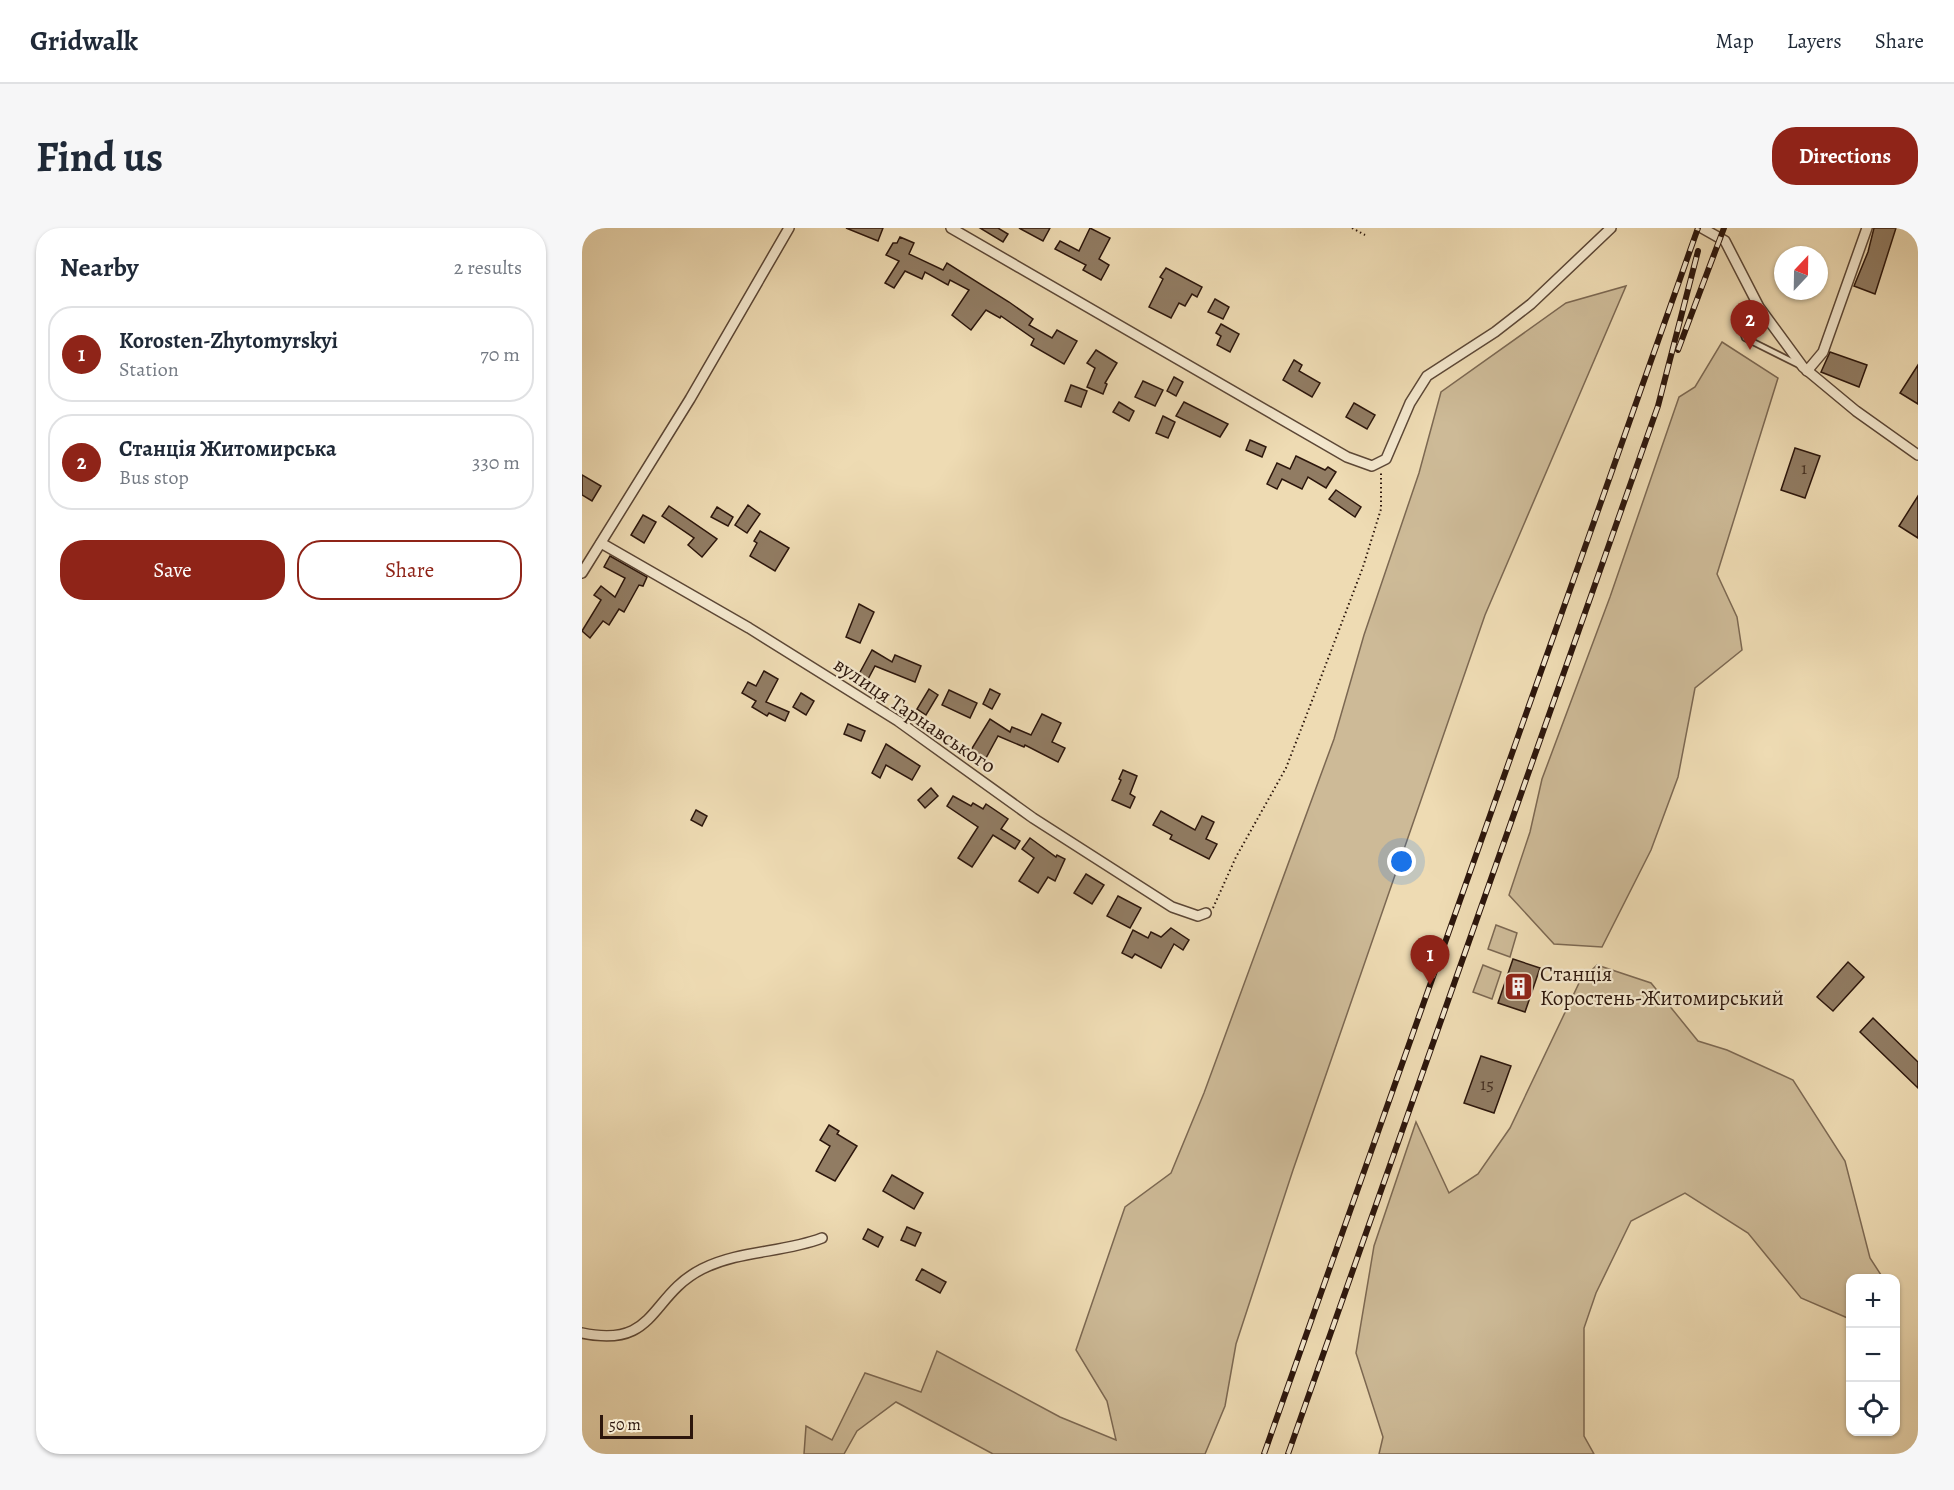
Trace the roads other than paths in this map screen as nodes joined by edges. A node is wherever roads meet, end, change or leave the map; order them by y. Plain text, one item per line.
1 (789, 228) edge
2 (951, 228) edge
3 (1611, 228) edge
4 (1702, 228) edge
5 (1867, 228) edge
6 (1759, 307) junction
7 (1805, 369) junction
8 (1918, 455) edge
9 (601, 543) junction
10 (582, 573) edge
11 (1206, 913) road end
12 (822, 1238) dead end
13 (582, 1333) edge

1 - 9 street
2 - 3 street
4 - 6 street
5 - 7 street
6 - 7 street
6 - 7 lane
7 - 8 street
9 - 10 street
9 - 11 street, вулиця Тарнавського
12 - 13 street

